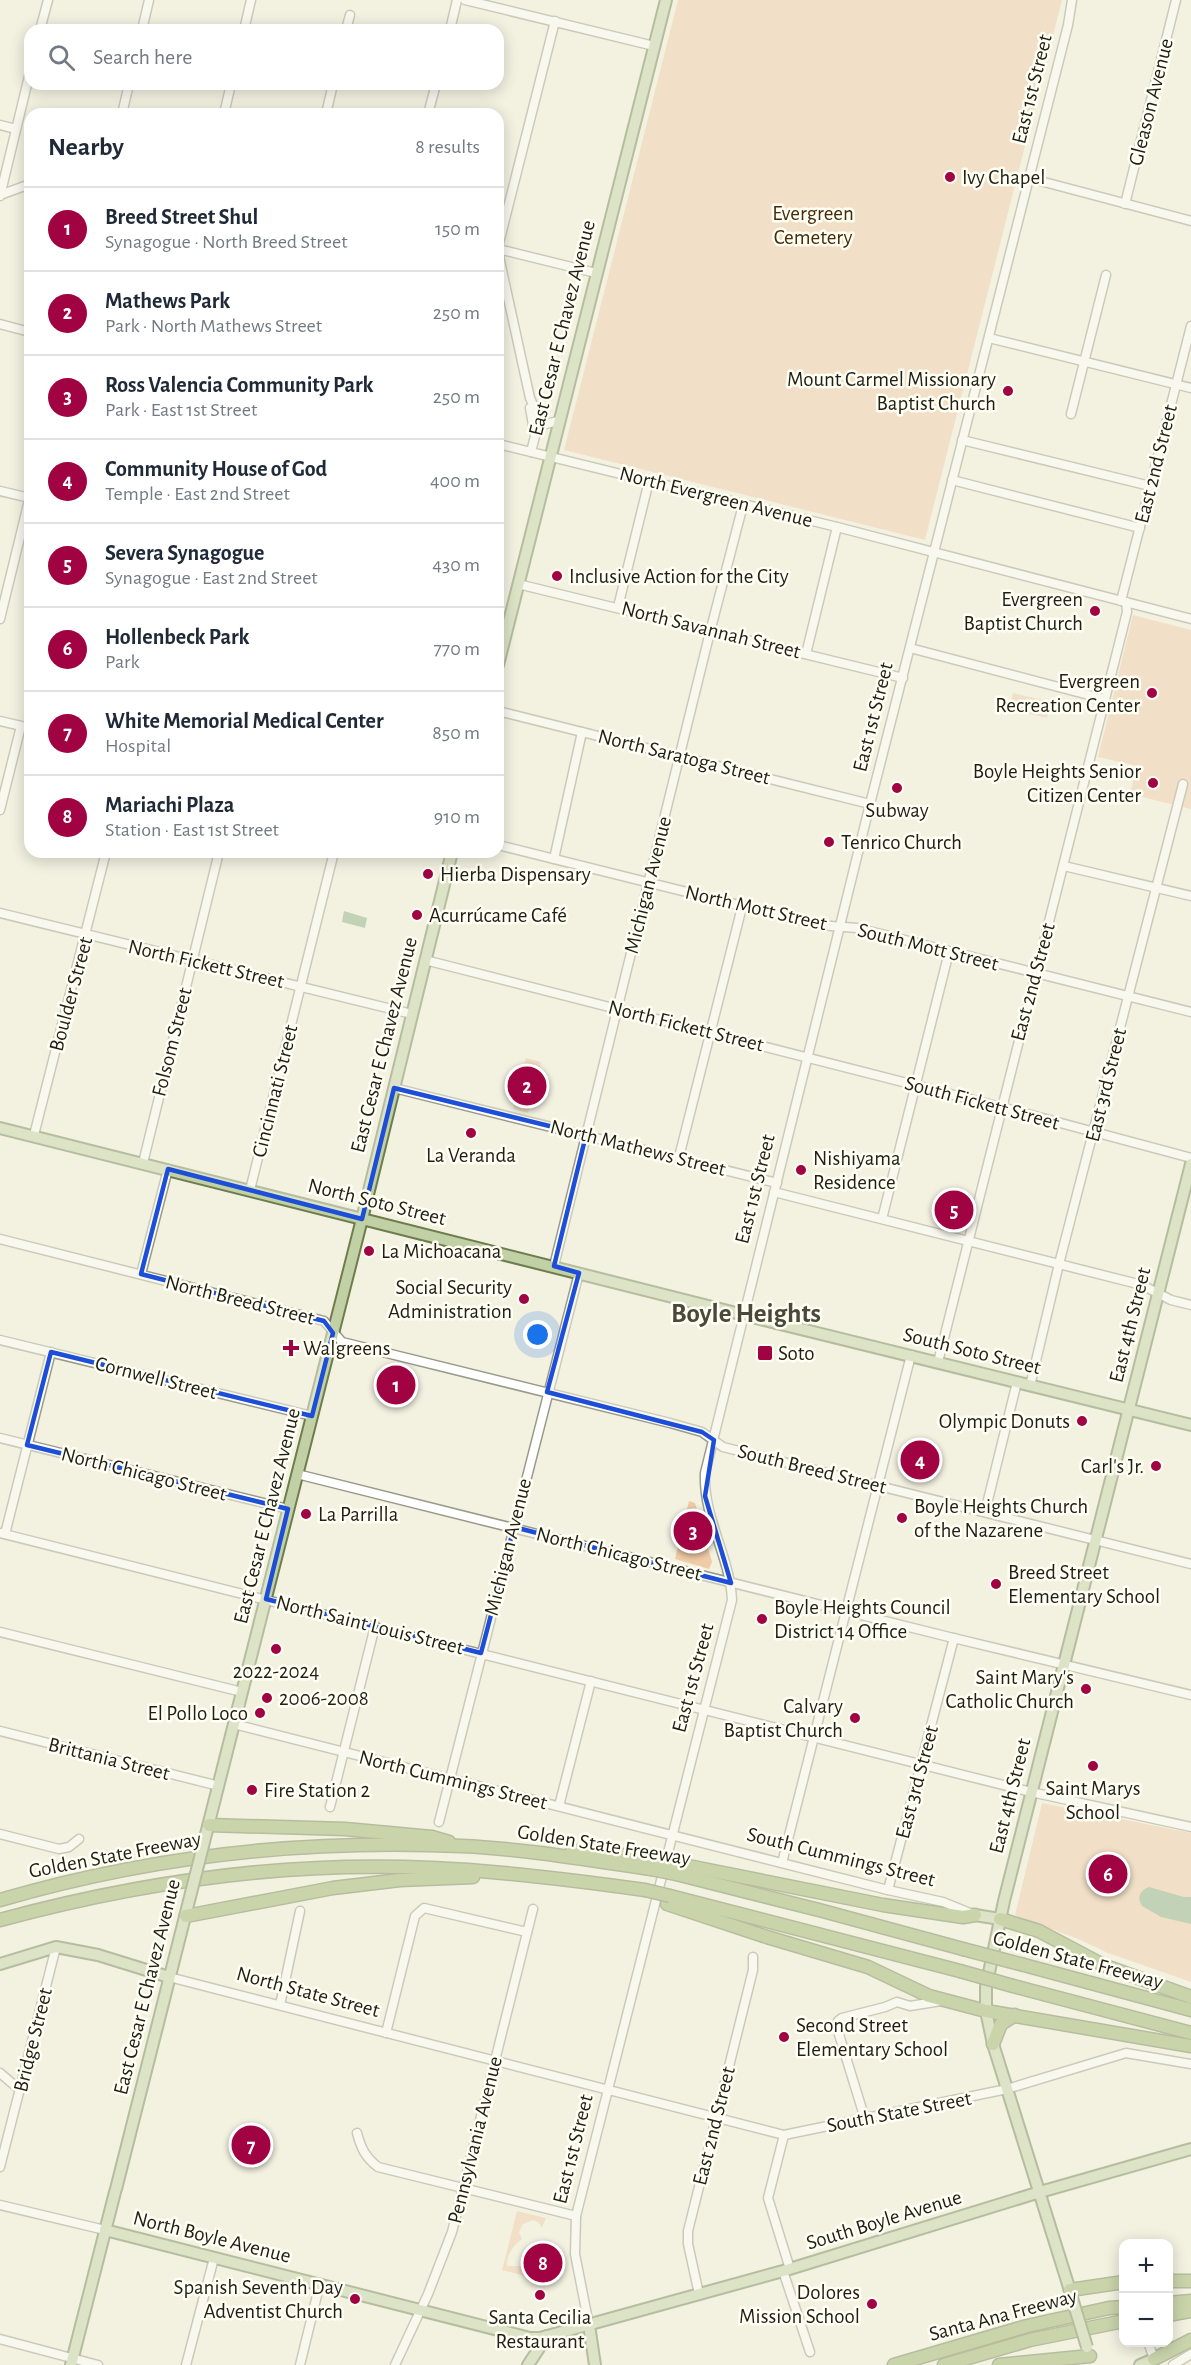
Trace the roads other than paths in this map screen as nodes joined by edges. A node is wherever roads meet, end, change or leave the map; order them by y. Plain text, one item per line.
1 (48, 0) edge
2 (149, 0) edge
3 (251, 0) edge
4 (457, 0) edge
5 (465, 0) edge
6 (666, 0) edge
7 (1072, 0) edge
8 (1078, 0) edge
9 (1176, 0) edge
10 (350, 15) dead end
11 (555, 21) junction
12 (42, 24) edge
13 (143, 24) edge
14 (245, 24) edge
15 (348, 24) edge
16 (451, 24) edge
17 (1068, 25) junction
18 (654, 46) junction
19 (26, 90) edge
20 (128, 90) edge
21 (230, 90) edge
22 (332, 90) edge
23 (434, 90) edge
24 (123, 108) edge
25 (225, 108) edge
26 (327, 108) edge
27 (430, 108) edge
28 (0, 125) edge
29 (16, 129) junction
30 (1029, 178) junction
31 (24, 186) edge
32 (0, 195) edge
33 (1125, 204) junction
34 (1191, 221) edge
35 (504, 225) edge
36 (504, 250) edge
37 (596, 273) junction
38 (1106, 275) dead end
39 (504, 276) edge
40 (0, 324) edge
41 (1191, 326) edge
42 (24, 330) edge
43 (988, 338) junction
44 (1085, 362) junction
45 (1176, 384) junction
46 (1191, 388) edge
47 (531, 398) junction
48 (1071, 414) dead end
49 (558, 421) junction
50 (962, 440) junction
51 (504, 445) edge
52 (531, 452) junction
53 (549, 457) junction
54 (952, 480) junction
55 (649, 481) junction
56 (1150, 486) junction
57 (0, 491) edge
58 (24, 496) edge
59 (744, 505) junction
60 (24, 522) edge
61 (837, 527) junction
62 (1140, 528) junction
63 (933, 553) junction
64 (518, 584) junction
65 (1124, 601) junction
66 (618, 607) junction
67 (1191, 619) edge
68 (0, 620) edge
69 (710, 632) junction
70 (504, 641) edge
71 (910, 648) junction
72 (806, 654) junction
73 (903, 678) junction
74 (1104, 699) junction
75 (504, 712) edge
76 (0, 721) edge
77 (24, 727) edge
78 (582, 732) junction
79 (24, 733) edge
80 (680, 758) junction
81 (1183, 784) dead end
82 (870, 804) junction
83 (0, 810) edge
84 (504, 846) edge
85 (105, 858) edge
86 (218, 858) edge
87 (333, 858) edge
88 (450, 858) edge
89 (554, 859) junction
90 (1064, 866) junction
91 (648, 883) junction
92 (1155, 887) junction
93 (1191, 896) edge
94 (742, 907) junction
95 (0, 913) edge
96 (840, 927) junction
97 (87, 935) junction
98 (949, 952) junction
99 (425, 960) junction
100 (192, 961) junction
101 (1036, 973) junction
102 (301, 986) junction
103 (1128, 998) junction
104 (617, 1009) junction
105 (1191, 1012) edge
106 (412, 1014) junction
107 (712, 1033) junction
108 (808, 1057) junction
109 (916, 1085) junction
110 (394, 1088) junction
111 (1001, 1107) junction
112 (0, 1128) edge
113 (1094, 1133) junction
114 (34, 1135) junction
115 (586, 1135) junction
116 (679, 1157) junction
117 (1191, 1158) edge
118 (143, 1163) junction
119 (1191, 1164) edge
120 (168, 1169) junction
121 (777, 1183) junction
122 (250, 1190) junction
123 (774, 1192) junction
124 (362, 1218) junction
125 (882, 1220) junction
126 (0, 1239) edge
127 (967, 1241) junction
128 (1059, 1264) junction
129 (554, 1266) junction
130 (579, 1273) junction
131 (141, 1275) junction
132 (1158, 1293) junction
133 (1191, 1305) edge
134 (744, 1315) junction
135 (333, 1333) junction
136 (0, 1340) edge
137 (51, 1352) junction
138 (911, 1355) junction
139 (938, 1362) junction
140 (1017, 1382) junction
141 (1030, 1386) junction
142 (548, 1392) junction
143 (1129, 1409) junction
144 (312, 1416) junction
145 (1191, 1425) edge
146 (0, 1438) edge
147 (714, 1440) junction
148 (27, 1445) junction
149 (297, 1474) junction
150 (878, 1487) junction
151 (288, 1509) junction
152 (985, 1512) junction
153 (514, 1527) junction
154 (2, 1534) edge
155 (1095, 1539) junction
156 (1191, 1564) edge
157 (731, 1583) junction
158 (266, 1599) junction
159 (846, 1611) junction
160 (375, 1626) junction
161 (0, 1632) edge
162 (954, 1638) junction
163 (481, 1653) junction
164 (1064, 1665) junction
165 (591, 1681) junction
166 (242, 1692) junction
167 (1191, 1695) edge
168 (704, 1710) junction
169 (234, 1724) junction
170 (0, 1731) edge
171 (813, 1738) junction
172 (344, 1753) junction
173 (921, 1765) junction
174 (450, 1780) junction
175 (219, 1786) junction
176 (1031, 1792) junction
177 (560, 1806) junction
178 (330, 1807) dead end
179 (439, 1822) dead end
180 (208, 1825) junction
181 (1191, 1827) edge
182 (0, 1834) edge
183 (672, 1836) junction
184 (79, 1839) dead end
185 (462, 1846) junction
186 (782, 1863) junction
187 (677, 1869) junction
188 (540, 1875) junction
189 (888, 1890) junction
190 (0, 1898) edge
191 (668, 1900) junction
192 (533, 1908) dead end
193 (38, 1910) junction
194 (300, 1911) dead end
195 (975, 1915) junction
196 (186, 1916) junction
197 (1000, 1919) junction
198 (0, 1920) edge
199 (0, 1925) edge
200 (527, 1932) junction
201 (56, 1947) junction
202 (753, 1957) dead end
203 (0, 1964) edge
204 (169, 1977) junction
205 (1191, 1997) edge
206 (946, 2001) junction
207 (280, 2005) junction
208 (1191, 2010) edge
209 (986, 2011) junction
210 (1015, 2015) junction
211 (386, 2032) junction
212 (1191, 2034) edge
213 (993, 2044) junction
214 (1191, 2046) edge
215 (496, 2060) junction
216 (1191, 2064) edge
217 (0, 2073) edge
218 (608, 2088) junction
219 (1007, 2089) junction
220 (21, 2090) junction
221 (717, 2117) junction
222 (865, 2119) junction
223 (357, 2133) dead end
224 (784, 2135) junction
225 (1191, 2149) edge
226 (0, 2168) edge
227 (462, 2187) junction
228 (1040, 2192) junction
229 (0, 2205) edge
230 (576, 2216) junction
231 (105, 2230) junction
232 (214, 2258) junction
233 (787, 2270) junction
234 (1173, 2281) edge
235 (1191, 2281) edge
236 (321, 2283) junction
237 (1119, 2283) edge
238 (699, 2294) junction
239 (1071, 2294) junction
240 (1191, 2301) edge
241 (1173, 2303) edge
242 (1119, 2308) edge
243 (420, 2310) junction
244 (1191, 2311) edge
245 (1173, 2313) edge
246 (1119, 2322) edge
247 (589, 2325) junction
248 (547, 2336) junction
249 (0, 2339) edge
250 (1191, 2340) edge
251 (1148, 2347) edge
252 (810, 2352) dead end
253 (1191, 2354) edge
254 (1090, 2356) edge
255 (72, 2362) edge
256 (1148, 2363) edge
257 (92, 2364) edge
258 (186, 2365) edge
259 (300, 2365) edge
260 (395, 2365) edge
261 (528, 2365) edge
262 (595, 2365) edge
263 (894, 2365) edge
264 (944, 2365) edge
265 (999, 2365) edge
266 (1173, 2365) edge

1 - 12 street
2 - 13 street
3 - 14 street
4 - 16 street
5 - 11 street
6 - 18 main road, East Cesar E Chavez Avenue
7 - 17 street, East 1st Street
8 - 17 street, East 1st Street
9 - 33 street, Gleason Avenue
10 - 15 street
11 - 18 street
11 - 35 street
17 - 30 street, East 1st Street
18 - 37 main road, East Cesar E Chavez Avenue
19 - 29 street
20 - 24 street
21 - 25 street
22 - 26 street
23 - 27 street
28 - 29 street
29 - 32 street
30 - 33 street
30 - 43 street, East 1st Street
31 - 32 street
33 - 34 street
36 - 37 street
37 - 49 main road, East Cesar E Chavez Avenue
38 - 44 street
39 - 47 street
40 - 42 street
41 - 45 street, East 2nd Street
43 - 44 street
43 - 50 street, East 1st Street
44 - 45 street
44 - 48 street
45 - 46 street
45 - 56 street, East 2nd Street
47 - 49 street
47 - 52 street
49 - 53 main road, East Cesar E Chavez Avenue
50 - 54 street, East 1st Street
50 - 56 street
51 - 52 street, North Evergreen Avenue
52 - 53 street, North Evergreen Avenue
53 - 55 street, North Evergreen Avenue
53 - 64 main road, East Cesar E Chavez Avenue
54 - 62 street
54 - 63 street, East 1st Street
55 - 59 street, North Evergreen Avenue
55 - 66 street
56 - 62 street, East 2nd Street
57 - 58 street
59 - 61 street, North Evergreen Avenue
59 - 69 street, Michigan Avenue
60 - 68 street
61 - 63 street, North Evergreen Avenue
61 - 72 street
62 - 65 street, East 2nd Street
63 - 65 street, North Evergreen Avenue
63 - 71 street, East 1st Street
64 - 66 street, North Savannah Street
64 - 70 main road, East Cesar E Chavez Avenue
65 - 67 street, North Evergreen Avenue
65 - 74 street, East 2nd Street
66 - 69 street, North Savannah Street
69 - 72 street, North Savannah Street
69 - 80 street, Michigan Avenue
71 - 73 street, East 1st Street
71 - 74 street
72 - 73 street, North Savannah Street
73 - 82 street, East 1st Street
74 - 90 street, East 2nd Street
75 - 78 street, North Saratoga Street
76 - 77 street
78 - 80 street, North Saratoga Street
78 - 89 street
79 - 83 street
80 - 82 street, North Saratoga Street
80 - 91 street, Michigan Avenue
81 - 92 street, East 3rd Street
82 - 96 street, East 1st Street
84 - 89 street, North Mott Street
85 - 97 street, Boulder Street
86 - 100 street, Folsom Street
87 - 102 street, Cincinnati Street
88 - 99 main road, East Cesar E Chavez Avenue
89 - 91 street, North Mott Street
90 - 92 street
90 - 101 street, East 2nd Street
91 - 94 street, North Mott Street
91 - 104 street, Michigan Avenue
92 - 93 street
92 - 103 street, East 3rd Street
94 - 96 street, North Mott Street
94 - 107 street
95 - 97 street, North Fickett Street
96 - 98 street, South Mott Street
96 - 108 street, East 1st Street
97 - 100 street, North Fickett Street
97 - 114 street, Boulder Street
98 - 101 street, South Mott Street
98 - 109 street
99 - 104 street, North Fickett Street
99 - 106 main road, East Cesar E Chavez Avenue
100 - 102 street, North Fickett Street
100 - 118 street, Folsom Street
101 - 103 street, South Mott Street
101 - 111 street, East 2nd Street
102 - 106 street, North Fickett Street
102 - 122 street, Cincinnati Street
103 - 105 street, South Mott Street
103 - 113 street, East 3rd Street
104 - 107 street, North Fickett Street
104 - 115 street, Michigan Avenue
106 - 110 main road, East Cesar E Chavez Avenue
107 - 108 street, North Fickett Street
107 - 116 street
108 - 109 street, South Fickett Street
108 - 121 street, East 1st Street
109 - 111 street, South Fickett Street
109 - 125 street
110 - 115 street, North Mathews Street
110 - 124 main road, East Cesar E Chavez Avenue
111 - 113 street, South Fickett Street
111 - 127 street, East 2nd Street
112 - 114 main road, North Soto Street
113 - 117 street, South Fickett Street
113 - 128 street, East 3rd Street
114 - 118 main road, North Soto Street
115 - 116 street, North Mathews Street
115 - 129 street, Michigan Avenue
116 - 121 street, North Mathews Street
118 - 120 main road, North Soto Street
119 - 132 main road, East 4th Street
120 - 122 main road, North Soto Street
120 - 131 street
121 - 123 street, East 1st Street
122 - 124 main road, North Soto Street
123 - 125 street
123 - 134 street, East 1st Street
124 - 129 main road, North Soto Street
124 - 135 main road, East Cesar E Chavez Avenue
125 - 127 street
126 - 131 street, North Breed Street
127 - 128 street
127 - 139 street, East 2nd Street
128 - 132 street
128 - 141 street, East 3rd Street
129 - 130 main road, North Soto Street
130 - 134 main road, North Soto Street
130 - 142 street, Michigan Avenue
131 - 135 street, North Breed Street
132 - 133 street
132 - 143 main road, East 4th Street
134 - 138 main road, South Soto Street
134 - 147 street, East 1st Street
135 - 142 street, North Breed Street
135 - 144 main road, East Cesar E Chavez Avenue
136 - 137 street, Cornwell Street
137 - 144 street, Cornwell Street
137 - 148 street
138 - 139 main road, South Soto Street
138 - 150 street
139 - 140 main road, South Soto Street
140 - 141 main road, South Soto Street
140 - 152 street
141 - 143 main road, South Soto Street
142 - 147 street, North Breed Street
142 - 153 street, Michigan Avenue
143 - 145 main road, South Soto Street
143 - 155 main road, East 4th Street
144 - 149 main road, East Cesar E Chavez Avenue
146 - 148 street, North Chicago Street
147 - 150 street, South Breed Street
147 - 157 street, East 1st Street
148 - 151 street, North Chicago Street
148 - 154 street
149 - 151 main road, East Cesar E Chavez Avenue
149 - 153 street, North Chicago Street
150 - 152 street, South Breed Street
150 - 159 street
151 - 158 main road, East Cesar E Chavez Avenue
152 - 155 street, South Breed Street
153 - 157 street, North Chicago Street
153 - 163 street, Michigan Avenue
154 - 158 street, North Saint Louis Street
155 - 156 street, South Breed Street
155 - 164 main road, East 4th Street
157 - 159 street, North Chicago Street
157 - 168 street, East 1st Street
158 - 160 street, North Saint Louis Street
158 - 166 main road, East Cesar E Chavez Avenue
159 - 162 street, North Chicago Street
159 - 171 street
160 - 163 street, North Saint Louis Street
160 - 172 street
161 - 166 street
162 - 164 street, North Chicago Street
162 - 173 street, East 3rd Street
163 - 165 street, North Saint Louis Street
163 - 174 street, Michigan Avenue
164 - 167 street, North Chicago Street
164 - 176 main road, East 4th Street
165 - 168 street, North Saint Louis Street
165 - 177 street
166 - 169 main road, East Cesar E Chavez Avenue
168 - 171 street, North Saint Louis Street
168 - 183 street, East 1st Street
169 - 172 street, North Cummings Street
169 - 175 main road, East Cesar E Chavez Avenue
170 - 175 street, Brittania Street
171 - 173 street, North Saint Louis Street
171 - 186 street
172 - 174 street, North Cummings Street
172 - 178 street
173 - 176 street, North Saint Louis Street
173 - 189 street, East 3rd Street
174 - 177 street, North Cummings Street
174 - 179 street, Michigan Avenue
175 - 180 main road, East Cesar E Chavez Avenue
176 - 181 street, North Saint Louis Street
176 - 197 main road, East 4th Street
177 - 183 street, North Cummings Street
180 - 185 highway
180 - 196 main road, East Cesar E Chavez Avenue, bridge
182 - 184 street
183 - 186 street, South Cummings Street
183 - 218 street, East 1st Street
185 - 187 highway, Golden State Freeway, bridge
185 - 190 highway, Golden State Freeway
186 - 189 street, South Cummings Street
187 - 195 highway
187 - 208 highway, Golden State Freeway, bridge
188 - 191 highway, Golden State Freeway, bridge
188 - 193 highway, Golden State Freeway
188 - 196 highway
189 - 195 street, South Cummings Street
191 - 206 highway
191 - 212 highway, Golden State Freeway, bridge
192 - 200 street, Pennsylvania Avenue
193 - 198 highway, Golden State Freeway
193 - 199 highway
194 - 207 street
195 - 197 main road, South Cummings Street
196 - 204 main road, East Cesar E Chavez Avenue
197 - 205 highway
197 - 209 main road, East 4th Street
200 - 211 street
200 - 215 street, Pennsylvania Avenue
201 - 203 main road, North State Street
201 - 204 main road, North State Street
201 - 220 street, Bridge Street
202 - 221 street, East 2nd Street
204 - 207 street, North State Street
204 - 231 main road, East Cesar E Chavez Avenue
206 - 209 highway
206 - 222 street
207 - 211 street, North State Street
209 - 210 highway
209 - 213 main road, East 4th Street
210 - 213 highway
210 - 214 highway
211 - 215 street, North State Street
213 - 219 main road, East 4th Street
215 - 218 street, North State Street
215 - 227 street, Pennsylvania Avenue
216 - 219 street, South State Street
217 - 220 street
218 - 221 street, South State Street
218 - 230 street, East 1st Street
219 - 222 street, South State Street
219 - 228 main road, East 4th Street
220 - 226 street, Bridge Street
221 - 224 street, South State Street
221 - 238 street, East 2nd Street
222 - 224 street, South State Street
223 - 227 street
224 - 233 street
225 - 228 main road, South Boyle Avenue
227 - 230 street
227 - 243 street, Pennsylvania Avenue
228 - 233 main road, South Boyle Avenue
228 - 239 main road, East 4th Street
229 - 231 street, North Boyle Avenue
230 - 247 street, East 1st Street
231 - 232 main road, North Boyle Avenue
231 - 255 main road, East Cesar E Chavez Avenue
232 - 236 main road, North Boyle Avenue
232 - 258 street
233 - 238 main road, South Boyle Avenue
233 - 252 street
234 - 235 highway
236 - 243 main road, North Boyle Avenue
236 - 259 street
237 - 239 highway
238 - 247 main road, South Boyle Avenue
239 - 254 main road, East 4th Street, bridge
240 - 241 highway
242 - 263 highway, Santa Ana Freeway
243 - 248 main road, North Boyle Avenue
243 - 260 street, Pennsylvania Avenue
244 - 245 highway
246 - 264 highway, Santa Ana Freeway
247 - 248 main road, North Boyle Avenue
247 - 262 main road, East 1st Street
248 - 261 main road
249 - 255 street
250 - 256 highway
251 - 256 street
253 - 266 street
254 - 265 highway
255 - 257 street

